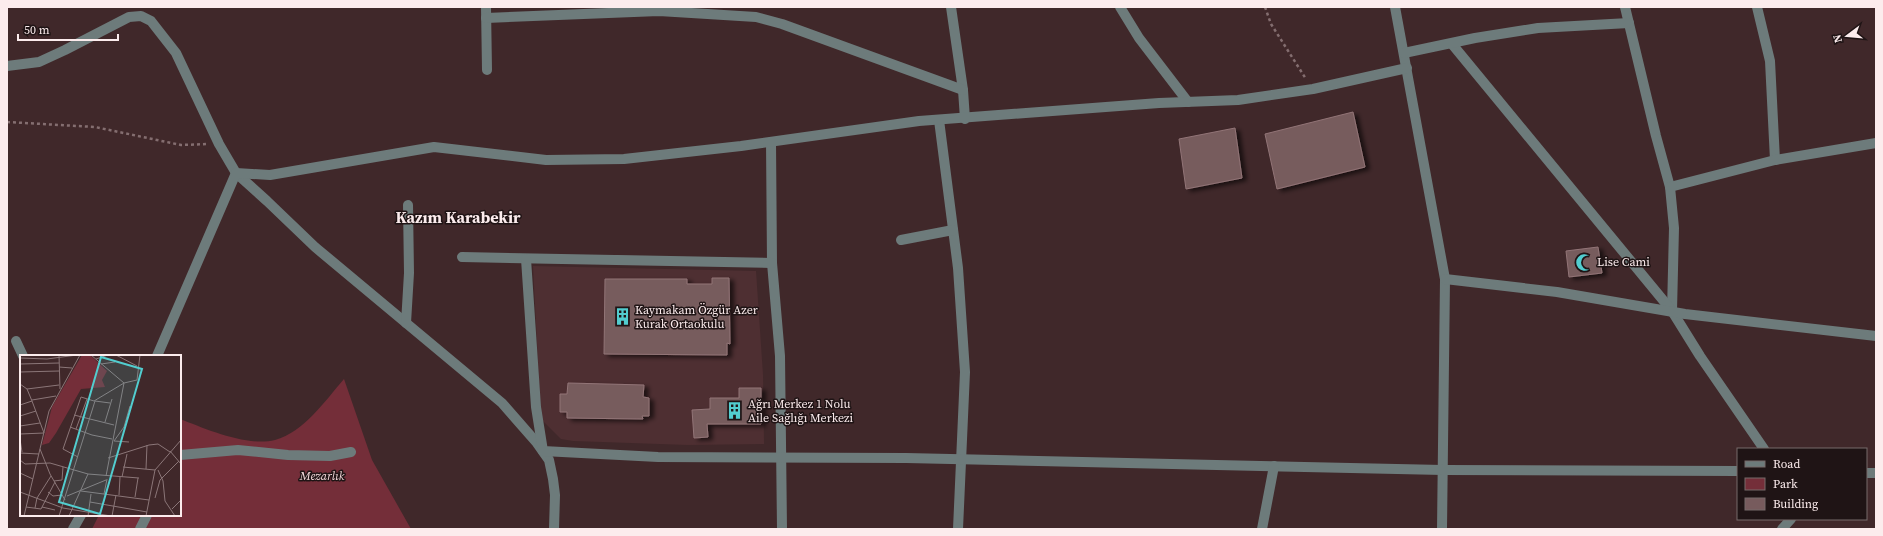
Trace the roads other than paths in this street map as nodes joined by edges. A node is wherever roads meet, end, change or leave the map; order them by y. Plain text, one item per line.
1 (486, 7) edge
2 (951, 7) edge
3 (1120, 7) edge
4 (1395, 7) edge
5 (1626, 7) edge
6 (1757, 7) edge
7 (486, 18) junction
8 (1629, 23) junction
9 (1452, 44) junction
10 (1404, 53) junction
11 (7, 66) edge
12 (1407, 68) junction
13 (487, 70) dead end
14 (963, 90) junction
15 (1188, 102) junction
16 (965, 119) junction
17 (939, 120) junction
18 (771, 142) junction
19 (1876, 143) edge
20 (1775, 160) junction
21 (236, 173) junction
22 (1670, 187) junction
23 (408, 205) dead end
24 (953, 230) junction
25 (901, 240) dead end
26 (462, 257) dead end
27 (526, 259) junction
28 (772, 263) junction
29 (1445, 279) junction
30 (1672, 311) junction
31 (406, 323) junction
32 (1876, 336) edge
33 (16, 340) dead end
34 (23, 355) edge
35 (156, 355) edge
36 (1763, 448) edge
37 (543, 451) junction
38 (351, 452) dead end
39 (181, 455) edge
40 (782, 457) junction
41 (962, 459) junction
42 (1274, 466) junction
43 (1443, 470) junction
44 (1737, 471) edge
45 (80, 516) edge
46 (146, 516) edge
47 (1790, 520) edge
48 (73, 529) edge
49 (140, 529) edge
50 (554, 529) edge
51 (782, 529) edge
52 (958, 529) edge
53 (1262, 529) edge
54 (1442, 529) edge
55 (1782, 529) edge

1 - 7 street
2 - 14 street
3 - 15 street
4 - 10 street
5 - 8 street
6 - 20 street
7 - 13 street
7 - 14 street
8 - 9 street
8 - 22 street
9 - 10 street
9 - 30 street
10 - 12 street
11 - 21 street
12 - 15 street
12 - 29 street
14 - 16 street
15 - 16 street
16 - 17 street
17 - 18 street
17 - 24 street
18 - 21 street
18 - 28 street
19 - 20 street
20 - 22 street
21 - 31 street
21 - 35 street
22 - 30 street
23 - 31 street
24 - 25 street
24 - 41 street
26 - 27 street
27 - 28 street
27 - 37 street
28 - 40 street
29 - 30 street
29 - 43 street
30 - 32 street
30 - 36 street
31 - 37 street
33 - 34 street
37 - 40 street
37 - 50 street
38 - 39 street
40 - 41 street
40 - 51 street
41 - 42 street
41 - 52 street
42 - 43 street
42 - 53 street
43 - 44 street
43 - 54 street
45 - 48 street
46 - 49 street
47 - 55 street

